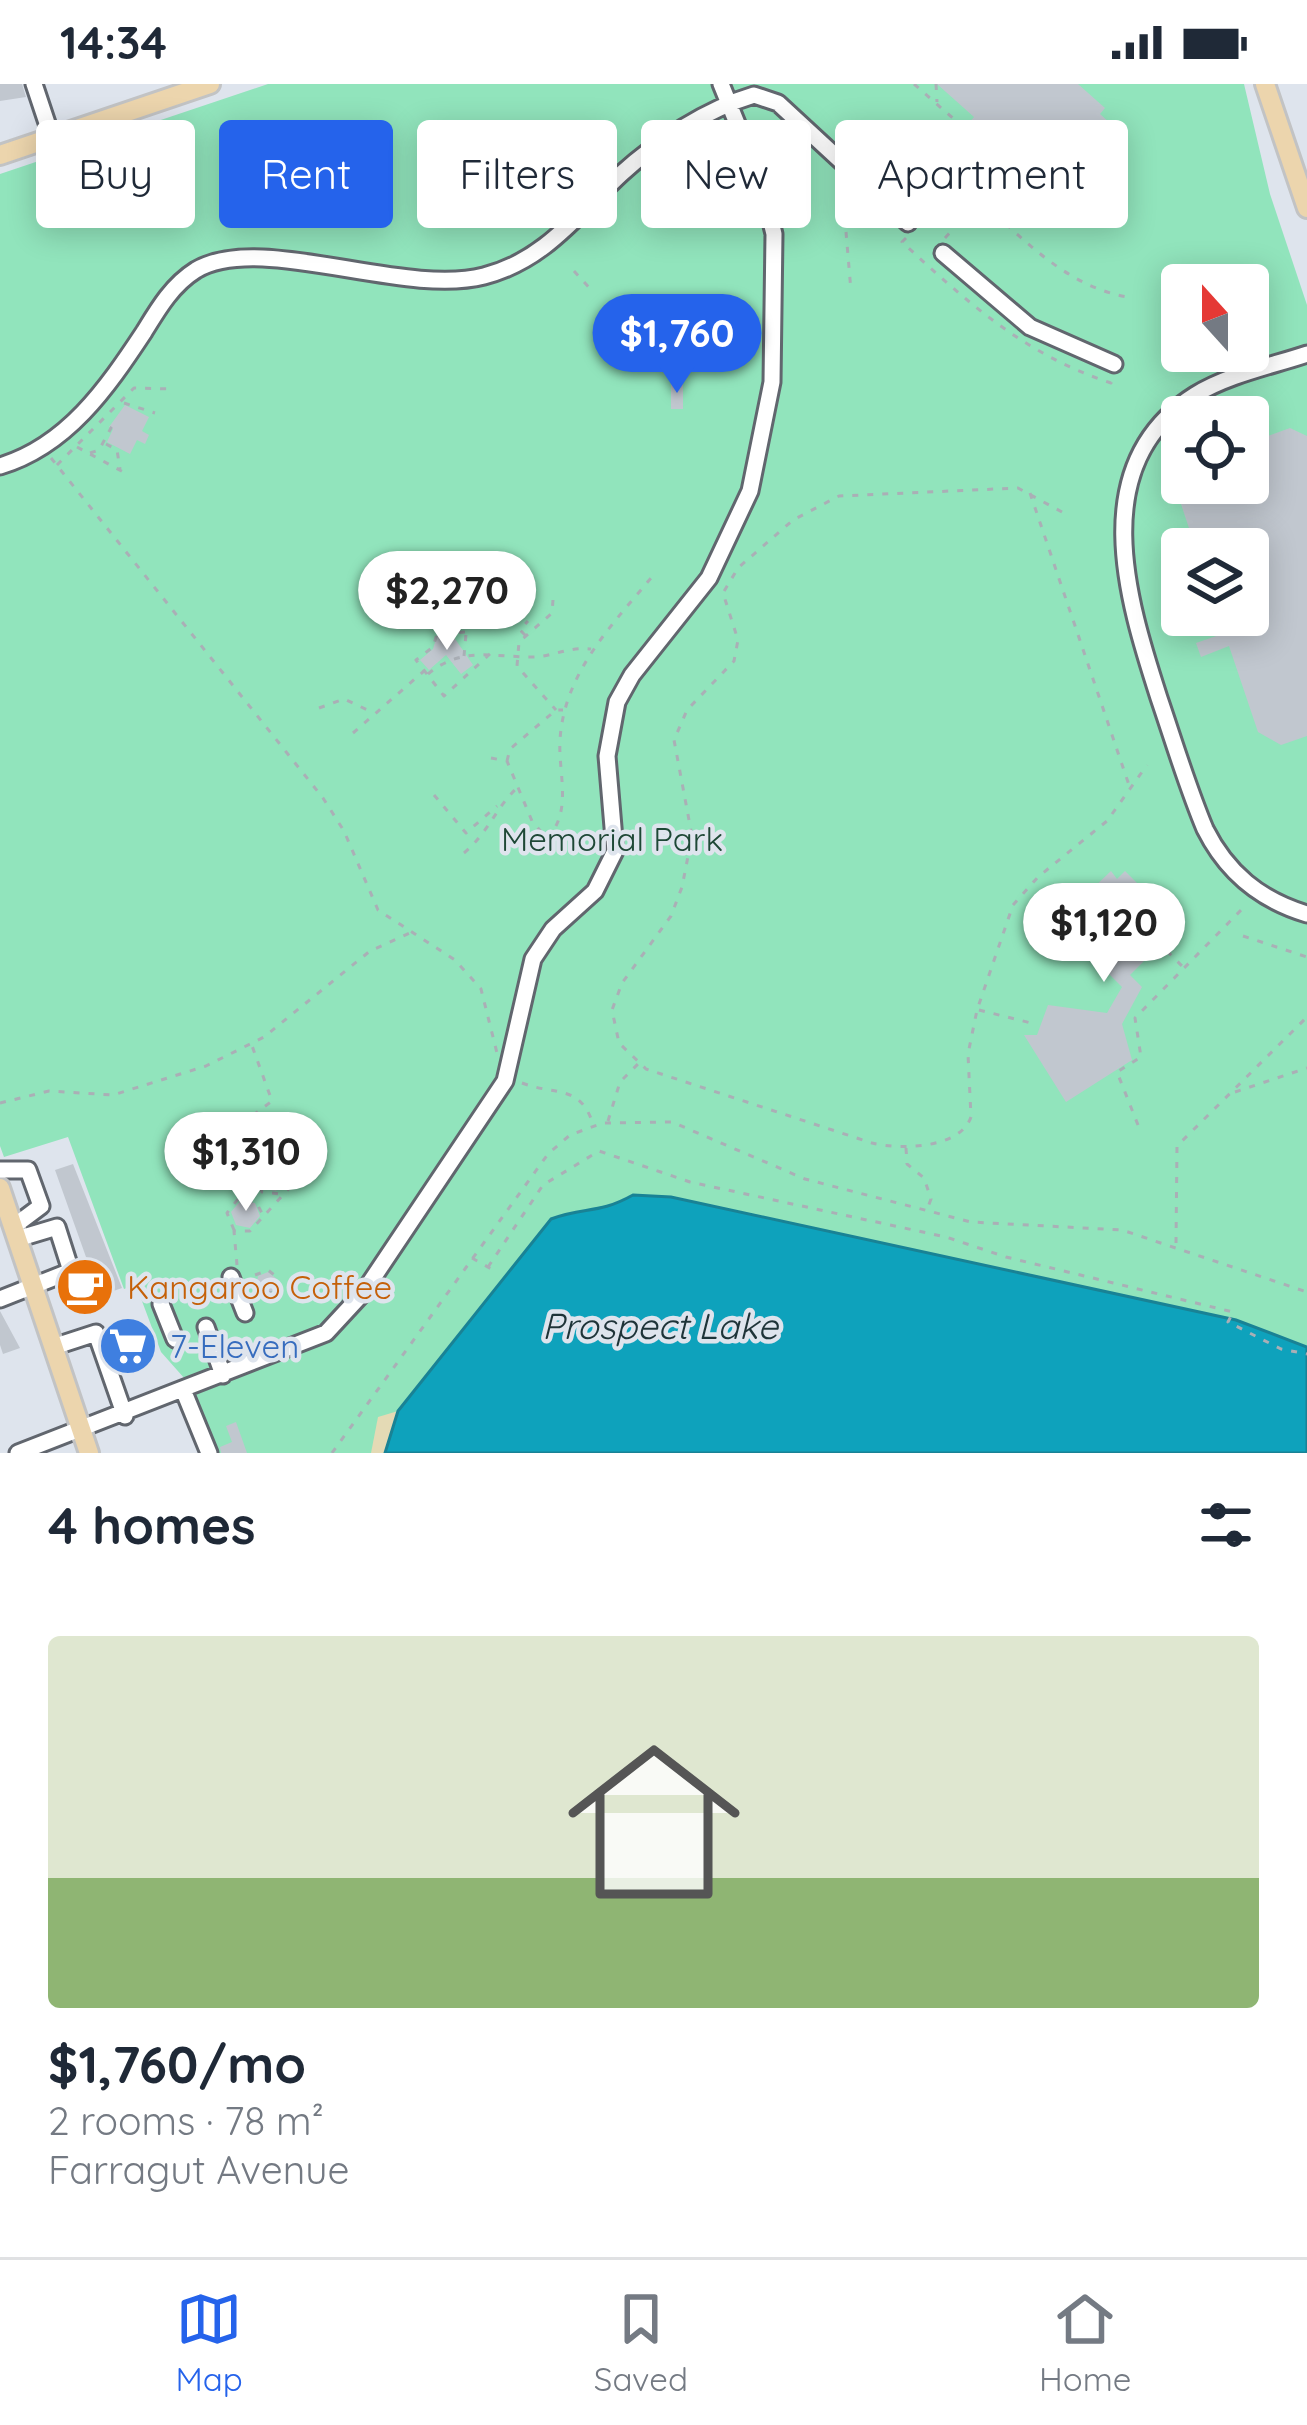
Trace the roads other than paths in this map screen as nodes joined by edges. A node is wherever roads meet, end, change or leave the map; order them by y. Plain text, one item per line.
1 (34, 84) edge
2 (210, 84) edge
3 (721, 84) edge
4 (1265, 84) edge
5 (170, 90) edge
6 (730, 104) junction
7 (46, 120) edge
8 (95, 120) edge
9 (36, 143) edge
10 (0, 155) edge
11 (835, 158) edge
12 (1307, 208) edge
13 (944, 254) dead end
14 (1307, 354) edge
15 (1114, 364) dead end
16 (0, 466) edge
17 (1307, 914) edge
18 (0, 1171) edge
19 (0, 1188) edge
20 (15, 1233) junction
21 (33, 1287) junction
22 (0, 1298) edge
23 (161, 1304) dead end
24 (206, 1328) dead end
25 (175, 1339) dead end
26 (53, 1347) junction
27 (223, 1375) junction
28 (184, 1392) junction
29 (125, 1415) junction
30 (81, 1432) junction
31 (18, 1453) edge
32 (88, 1453) edge
33 (209, 1453) edge

1 - 7 street
2 - 5 main road
3 - 6 street
4 - 12 main road
5 - 8 main road
6 - 11 street
6 - 16 street
6 - 27 street
9 - 10 main road
13 - 15 street
14 - 17 street
18 - 20 street
19 - 20 main road
20 - 21 main road
20 - 21 street
21 - 22 street
21 - 26 main road
23 - 25 street
24 - 27 street
26 - 29 street
26 - 30 main road
27 - 28 street
28 - 29 street
28 - 33 street
29 - 30 street
30 - 31 street
30 - 32 main road

